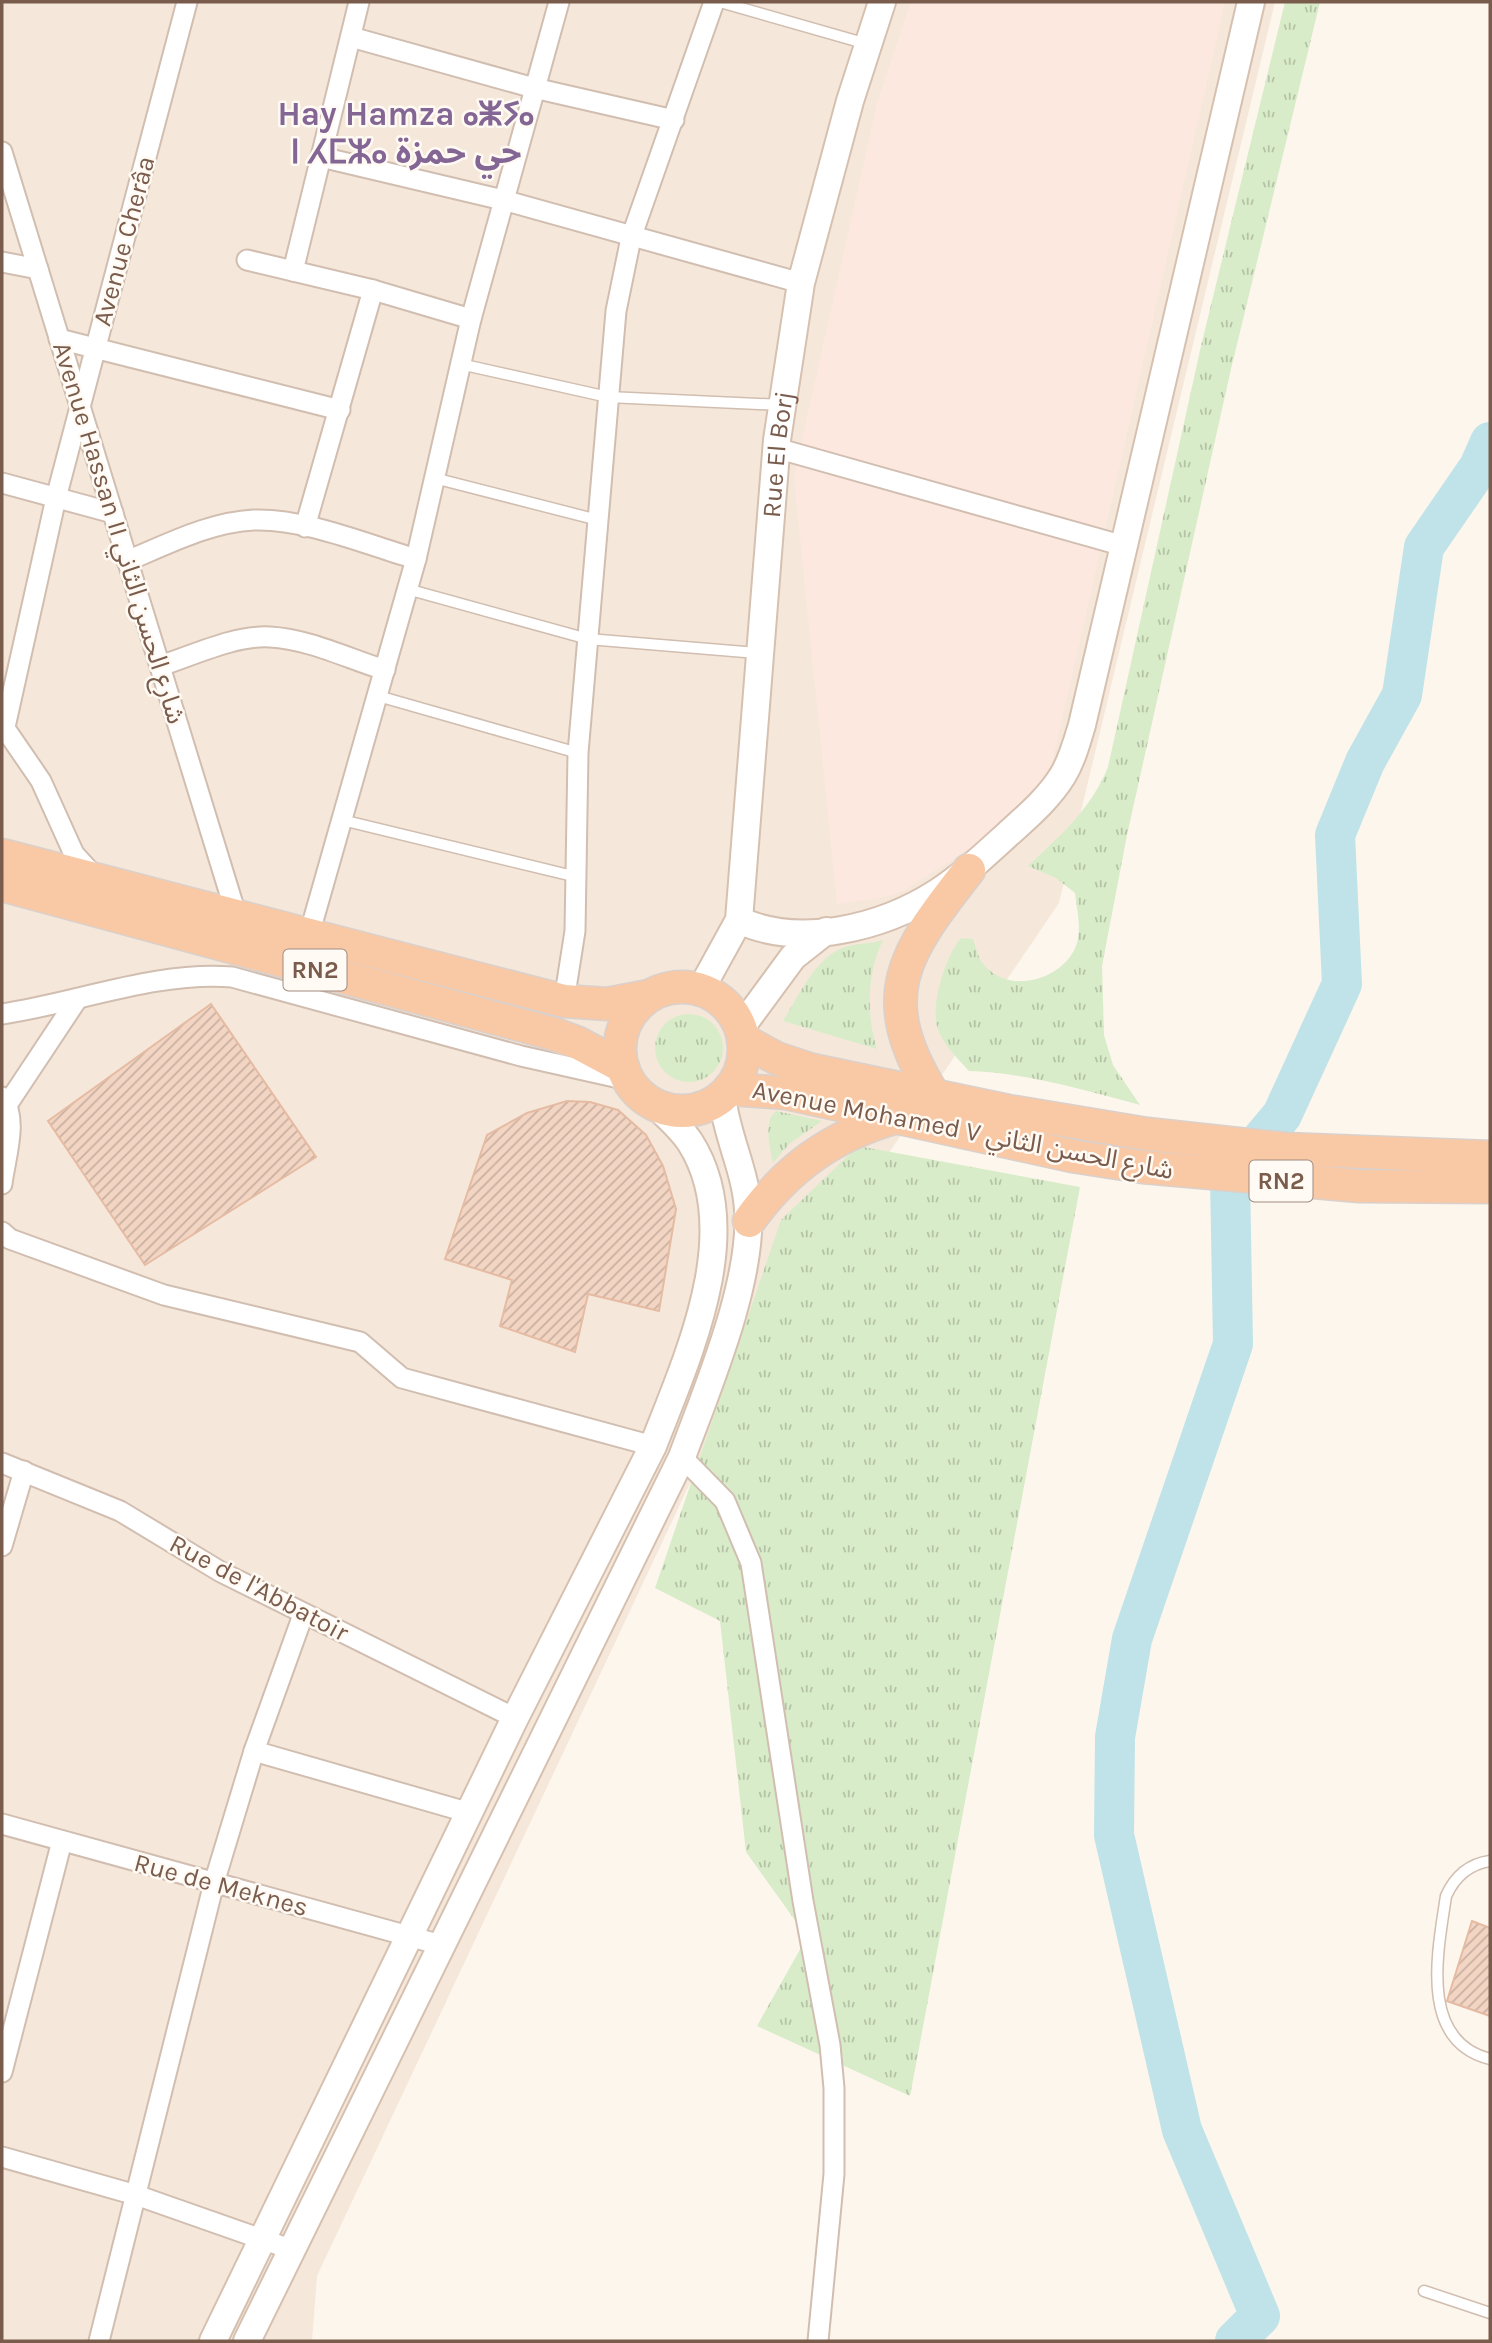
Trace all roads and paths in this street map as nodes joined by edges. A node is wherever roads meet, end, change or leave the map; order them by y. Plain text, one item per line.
1 (187, 2) edge
2 (359, 2) edge
3 (559, 2) edge
4 (714, 2) edge
5 (720, 2) edge
6 (882, 2) edge
7 (1251, 2) edge
8 (351, 37) junction
9 (867, 44) junction
10 (534, 88) junction
11 (674, 120) junction
12 (2, 152) edge
13 (321, 157) junction
14 (503, 200) junction
15 (632, 238) junction
16 (247, 260) dead end
17 (2, 262) edge
18 (38, 270) junction
19 (293, 271) junction
20 (801, 283) junction
21 (373, 290) junction
22 (471, 319) junction
23 (59, 339) junction
24 (96, 348) junction
25 (460, 364) junction
26 (608, 397) junction
27 (79, 404) junction
28 (782, 405) junction
29 (340, 410) junction
30 (776, 448) junction
31 (434, 478) junction
32 (2, 483) edge
33 (56, 498) junction
34 (113, 513) junction
35 (598, 520) junction
36 (305, 527) junction
37 (1124, 546) junction
38 (416, 559) junction
39 (127, 561) junction
40 (407, 589) junction
41 (588, 639) junction
42 (761, 653) junction
43 (160, 666) junction
44 (386, 670) junction
45 (377, 696) junction
46 (3, 726) edge
47 (578, 753) junction
48 (342, 820) junction
49 (2, 855) edge
50 (969, 870) junction
51 (577, 877) junction
52 (98, 880) junction
53 (2, 885) edge
54 (236, 914) junction
55 (739, 920) junction
56 (826, 931) junction
57 (309, 935) junction
58 (701, 989) junction
59 (649, 996) junction
60 (76, 1001) junction
61 (564, 1001) junction
62 (2, 1014) edge
63 (742, 1034) junction
64 (625, 1074) junction
65 (726, 1092) junction
66 (933, 1094) junction
67 (653, 1103) junction
68 (5, 1112) edge
69 (894, 1118) junction
70 (1490, 1157) edge
71 (2, 1184) edge
72 (1490, 1187) edge
73 (749, 1222) junction
74 (2, 1233) edge
75 (653, 1446) junction
76 (682, 1457) junction
77 (2, 1463) edge
78 (24, 1471) junction
79 (2, 1546) edge
80 (303, 1615) junction
81 (515, 1718) junction
82 (254, 1751) junction
83 (470, 1813) junction
84 (2, 1824) edge
85 (62, 1841) junction
86 (1490, 1861) edge
87 (214, 1882) junction
88 (411, 1937) junction
89 (441, 1945) junction
90 (1490, 2059) edge
91 (2, 2072) edge
92 (2, 2157) edge
93 (136, 2195) junction
94 (263, 2240) junction
95 (290, 2249) junction
96 (1424, 2291) dead end
97 (1490, 2313) edge
98 (99, 2341) edge
99 (213, 2341) edge
100 (247, 2341) edge
101 (818, 2341) edge

1 - 24 street, Avenue Cherâa
2 - 8 street
3 - 10 street
4 - 11 street
5 - 9 lane
6 - 9 main road, Rue El Borj
7 - 37 main road
8 - 10 street
8 - 13 street
9 - 20 main road, Rue El Borj
10 - 11 street
10 - 14 street
11 - 15 street
12 - 18 street, Avenue Hassan II شارع الحسن الثاني
13 - 14 street
13 - 19 street
14 - 15 street
14 - 22 street
15 - 20 street
15 - 26 street
16 - 19 street
17 - 18 street
18 - 23 street, Avenue Hassan II شارع الحسن الثاني
19 - 21 street
20 - 28 main road, Rue El Borj
21 - 22 street
21 - 29 street
22 - 25 street
23 - 24 street
23 - 27 street, Avenue Hassan II شارع الحسن الثاني
24 - 27 street, Avenue Cherâa
24 - 29 street
25 - 26 lane
25 - 31 street
26 - 28 lane
26 - 35 street
27 - 33 street, Avenue Cherâa
27 - 34 street, Avenue Hassan II شارع الحسن الثاني
28 - 30 main road, Rue El Borj
29 - 36 street
30 - 37 street
30 - 42 main road, Rue El Borj
31 - 35 lane
31 - 38 street
32 - 33 street
33 - 34 street
33 - 46 street, Avenue Cherâa
34 - 39 street, Avenue Hassan II شارع الحسن الثاني
35 - 41 street
36 - 38 street
36 - 39 street
37 - 50 main road
38 - 40 street
39 - 43 street, Avenue Hassan II شارع الحسن الثاني
40 - 41 lane
40 - 44 street
41 - 42 lane
41 - 47 street
42 - 55 main road, Rue El Borj
43 - 44 street
43 - 54 street, Avenue Hassan II شارع الحسن الثاني
44 - 45 street
45 - 47 lane
45 - 48 street
46 - 52 street
47 - 51 street
48 - 51 lane
48 - 57 street
49 - 52 highway, RN2
50 - 56 main road
50 - 66 highway
51 - 61 street
52 - 54 highway, RN2
53 - 64 highway, RN2
54 - 57 highway, RN2
55 - 56 main road
55 - 58 main road
56 - 63 main road
57 - 61 highway, RN2
58 - 59 highway, RN2
58 - 63 highway, RN2
59 - 61 highway, RN2
59 - 64 highway
60 - 62 street
60 - 64 street
60 - 68 street
63 - 65 highway
63 - 66 highway, Avenue Mohamed V شارع الحسن الثاني / RN2
64 - 67 highway, RN2
65 - 67 highway, RN2
65 - 69 highway, Avenue Mohamed V شارع الحسن الثاني / RN2
65 - 73 main road
66 - 70 highway, Avenue Mohamed V شارع الحسن الثاني / RN2
67 - 75 main road
68 - 71 street
69 - 72 highway, Avenue Mohamed V شارع الحسن الثاني / RN2
69 - 73 highway
73 - 76 main road
74 - 75 street
75 - 81 main road
76 - 89 main road
76 - 101 street
77 - 78 street, Rue de l'Abbatoir
78 - 79 street
78 - 80 street, Rue de l'Abbatoir
80 - 81 street, Rue de l'Abbatoir
80 - 82 street
81 - 83 main road
82 - 83 street
82 - 87 street
83 - 88 main road
84 - 85 street, Rue de Meknes
85 - 87 street, Rue de Meknes
85 - 91 street
86 - 90 lane
87 - 88 street, Rue de Meknes
87 - 93 street
88 - 89 street, Rue de Meknes
88 - 94 main road
89 - 95 main road
92 - 93 street
93 - 94 street
93 - 98 street
94 - 95 street
94 - 99 main road
95 - 100 main road
96 - 97 lane

